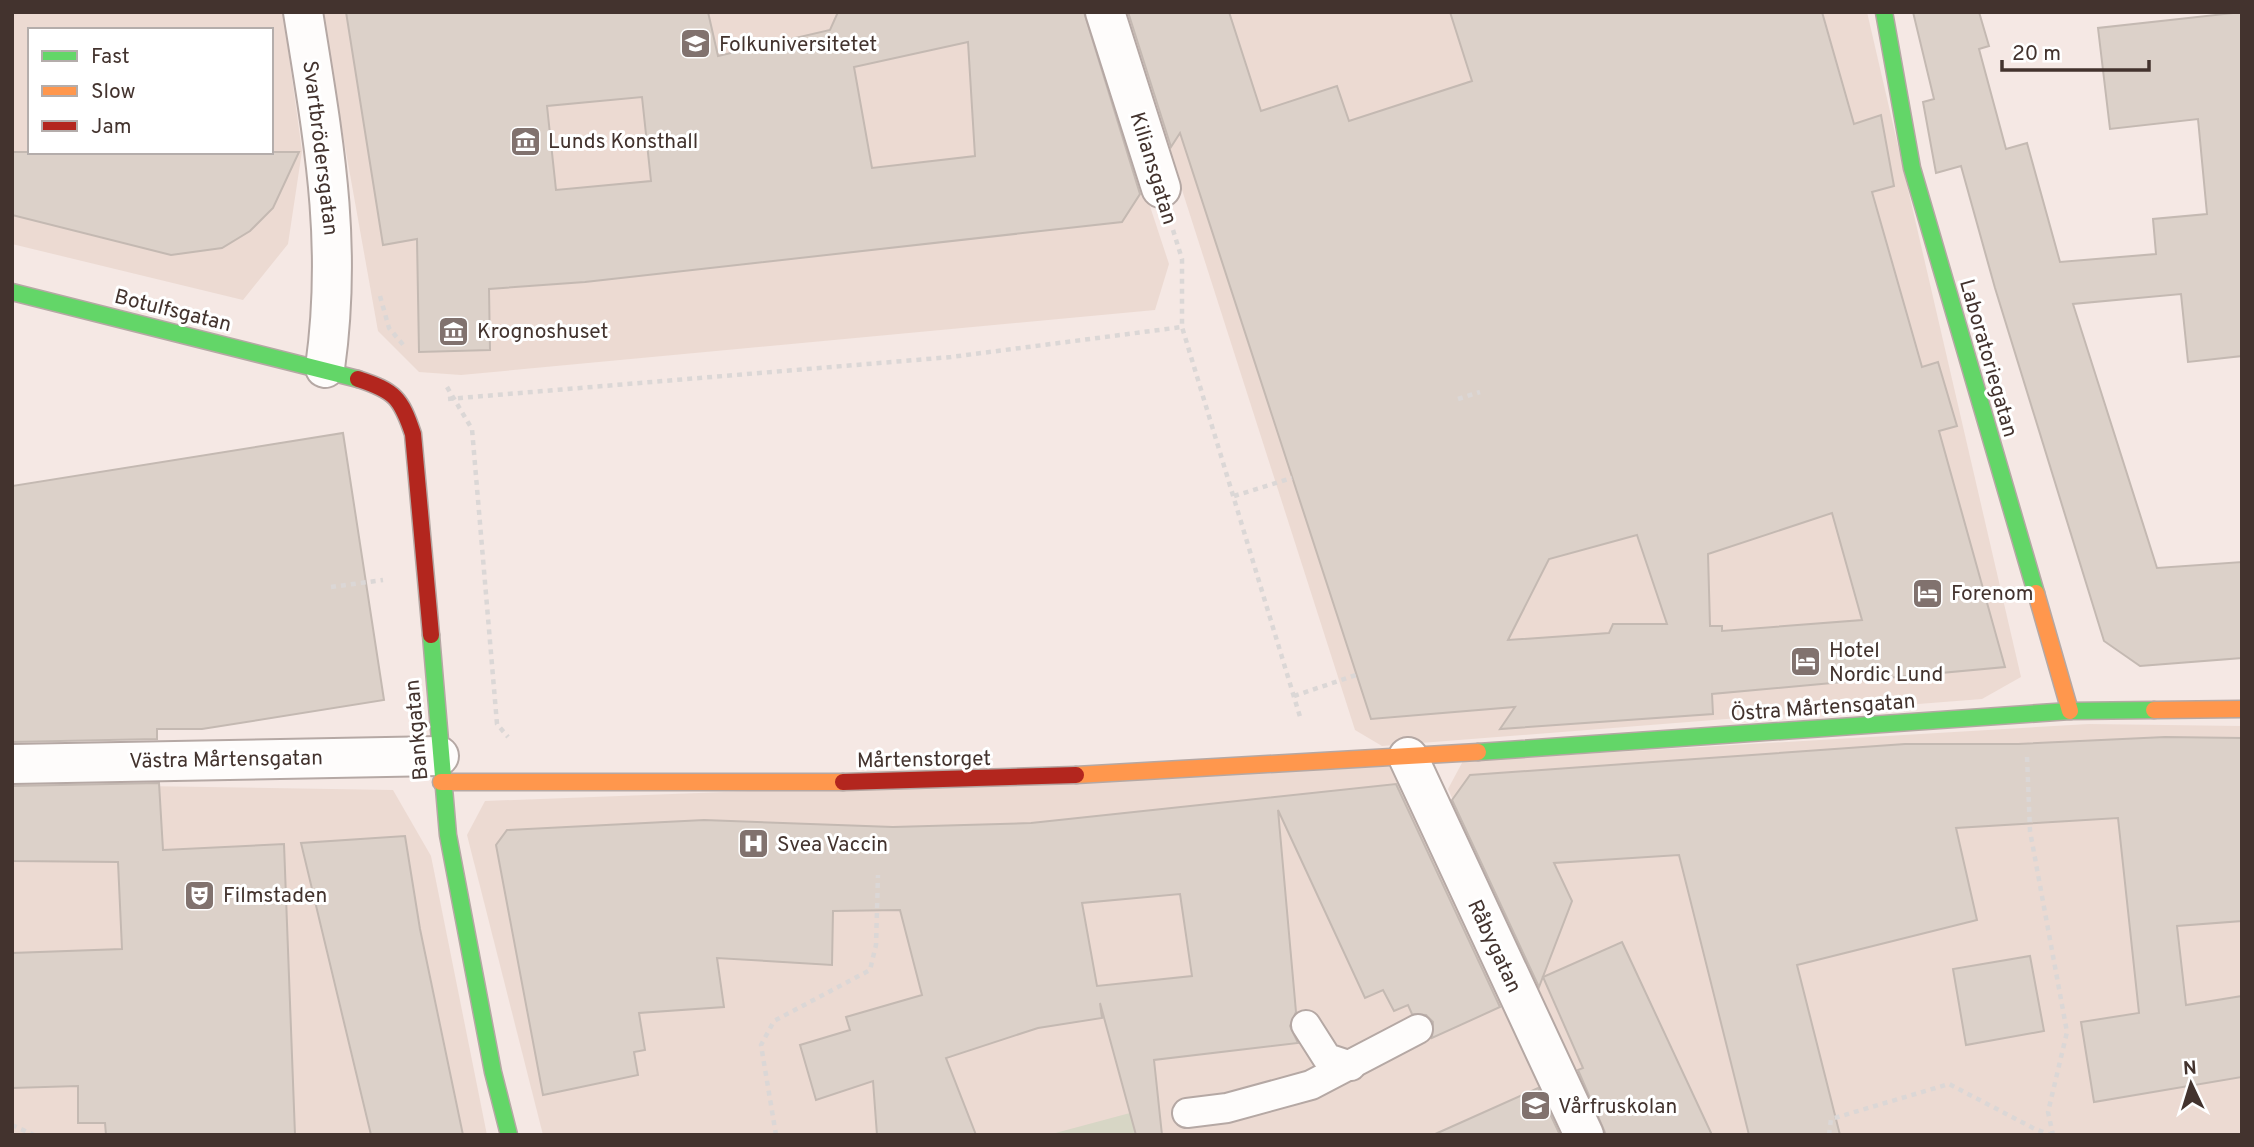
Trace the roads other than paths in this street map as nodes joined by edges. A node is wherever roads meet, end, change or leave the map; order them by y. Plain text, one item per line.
1 (303, 12) edge
2 (1105, 12) edge
3 (1884, 12) edge
4 (1161, 188) road end
5 (12, 292) edge
6 (324, 369) junction
7 (2242, 709) edge
8 (2070, 711) junction
9 (1408, 757) junction
10 (12, 764) edge
11 (440, 769) junction
12 (1306, 1025) dead end
13 (1418, 1029) dead end
14 (1351, 1066) junction
15 (1186, 1113) dead end
16 (509, 1135) edge
17 (1584, 1135) edge

1 - 6 street, Svartbrödersgatan
2 - 4 street, Kiliansgatan
3 - 8 street, Laboratoriegatan
5 - 6 street, Botulfsgatan
6 - 11 street, Bankgatan
7 - 8 street, Östra Mårtensgatan
8 - 9 street, Östra Mårtensgatan
9 - 11 street, Mårtenstorget
9 - 17 street, Råbygatan
10 - 11 street, Västra Mårtensgatan
11 - 16 street, Bankgatan
12 - 14 lane
13 - 14 lane
14 - 15 lane

